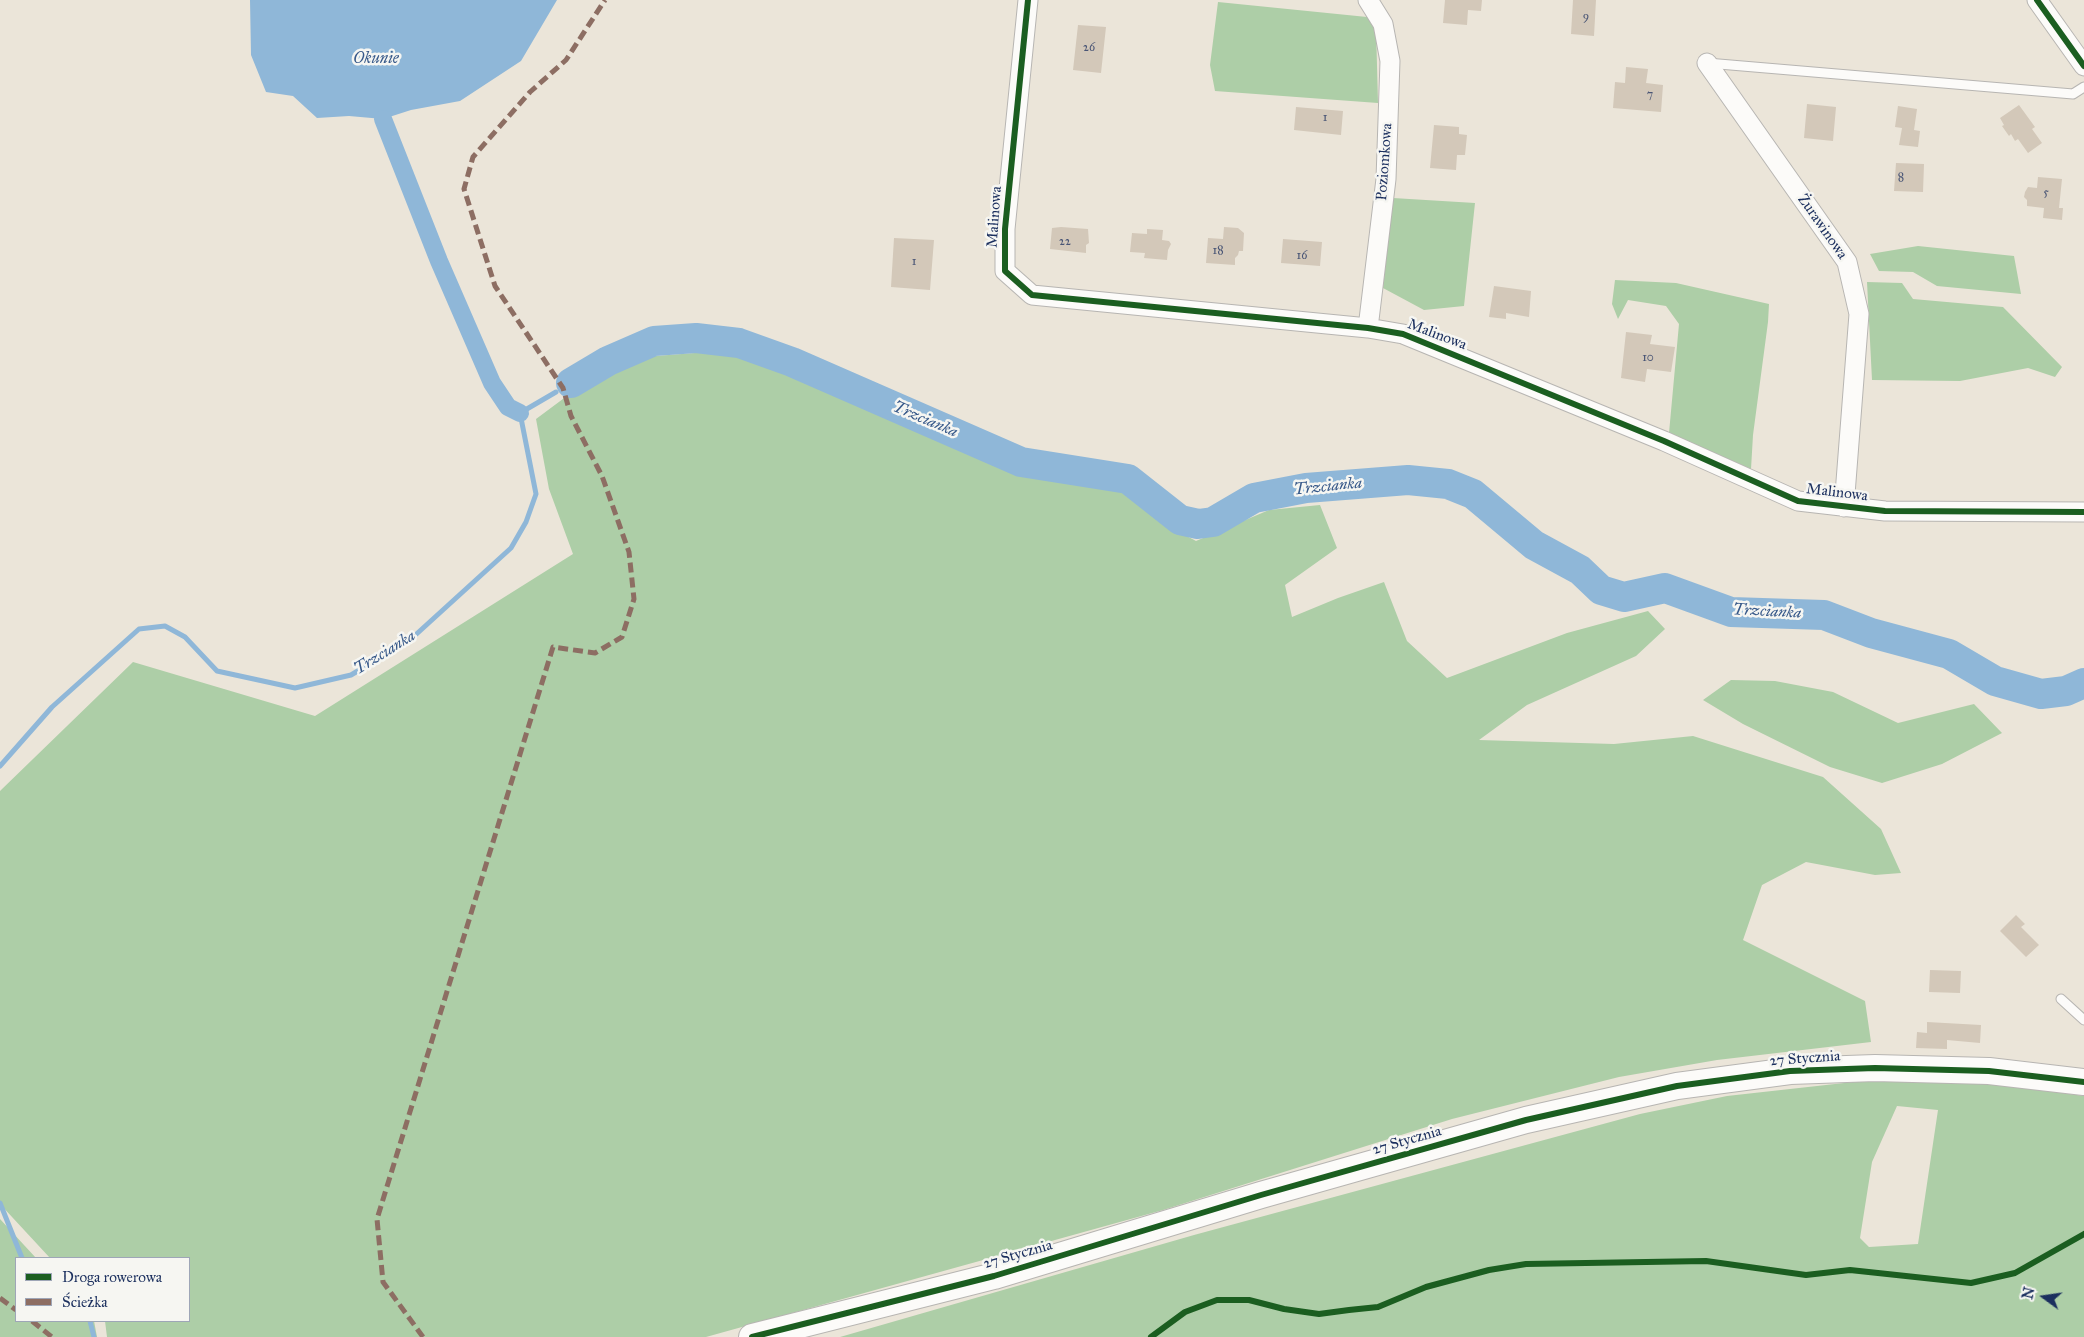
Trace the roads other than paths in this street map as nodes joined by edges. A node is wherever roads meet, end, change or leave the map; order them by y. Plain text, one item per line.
1 (1028, 0) edge
2 (1368, 0) edge
3 (2037, 0) edge
4 (1707, 62) joint
5 (2084, 66) edge
6 (2084, 87) edge
7 (1368, 328) junction
8 (1844, 507) junction
9 (2084, 512) edge
10 (2061, 999) dead end
11 (2084, 1020) edge
12 (2084, 1082) edge
13 (752, 1337) edge

1 - 7 street, Malinowa
2 - 7 street, Poziomkowa
3 - 5 street
4 - 6 lane
4 - 8 street, Żurawinowa
7 - 8 street, Malinowa
8 - 9 street, Malinowa
10 - 11 lane
12 - 13 main road, 27 Stycznia

